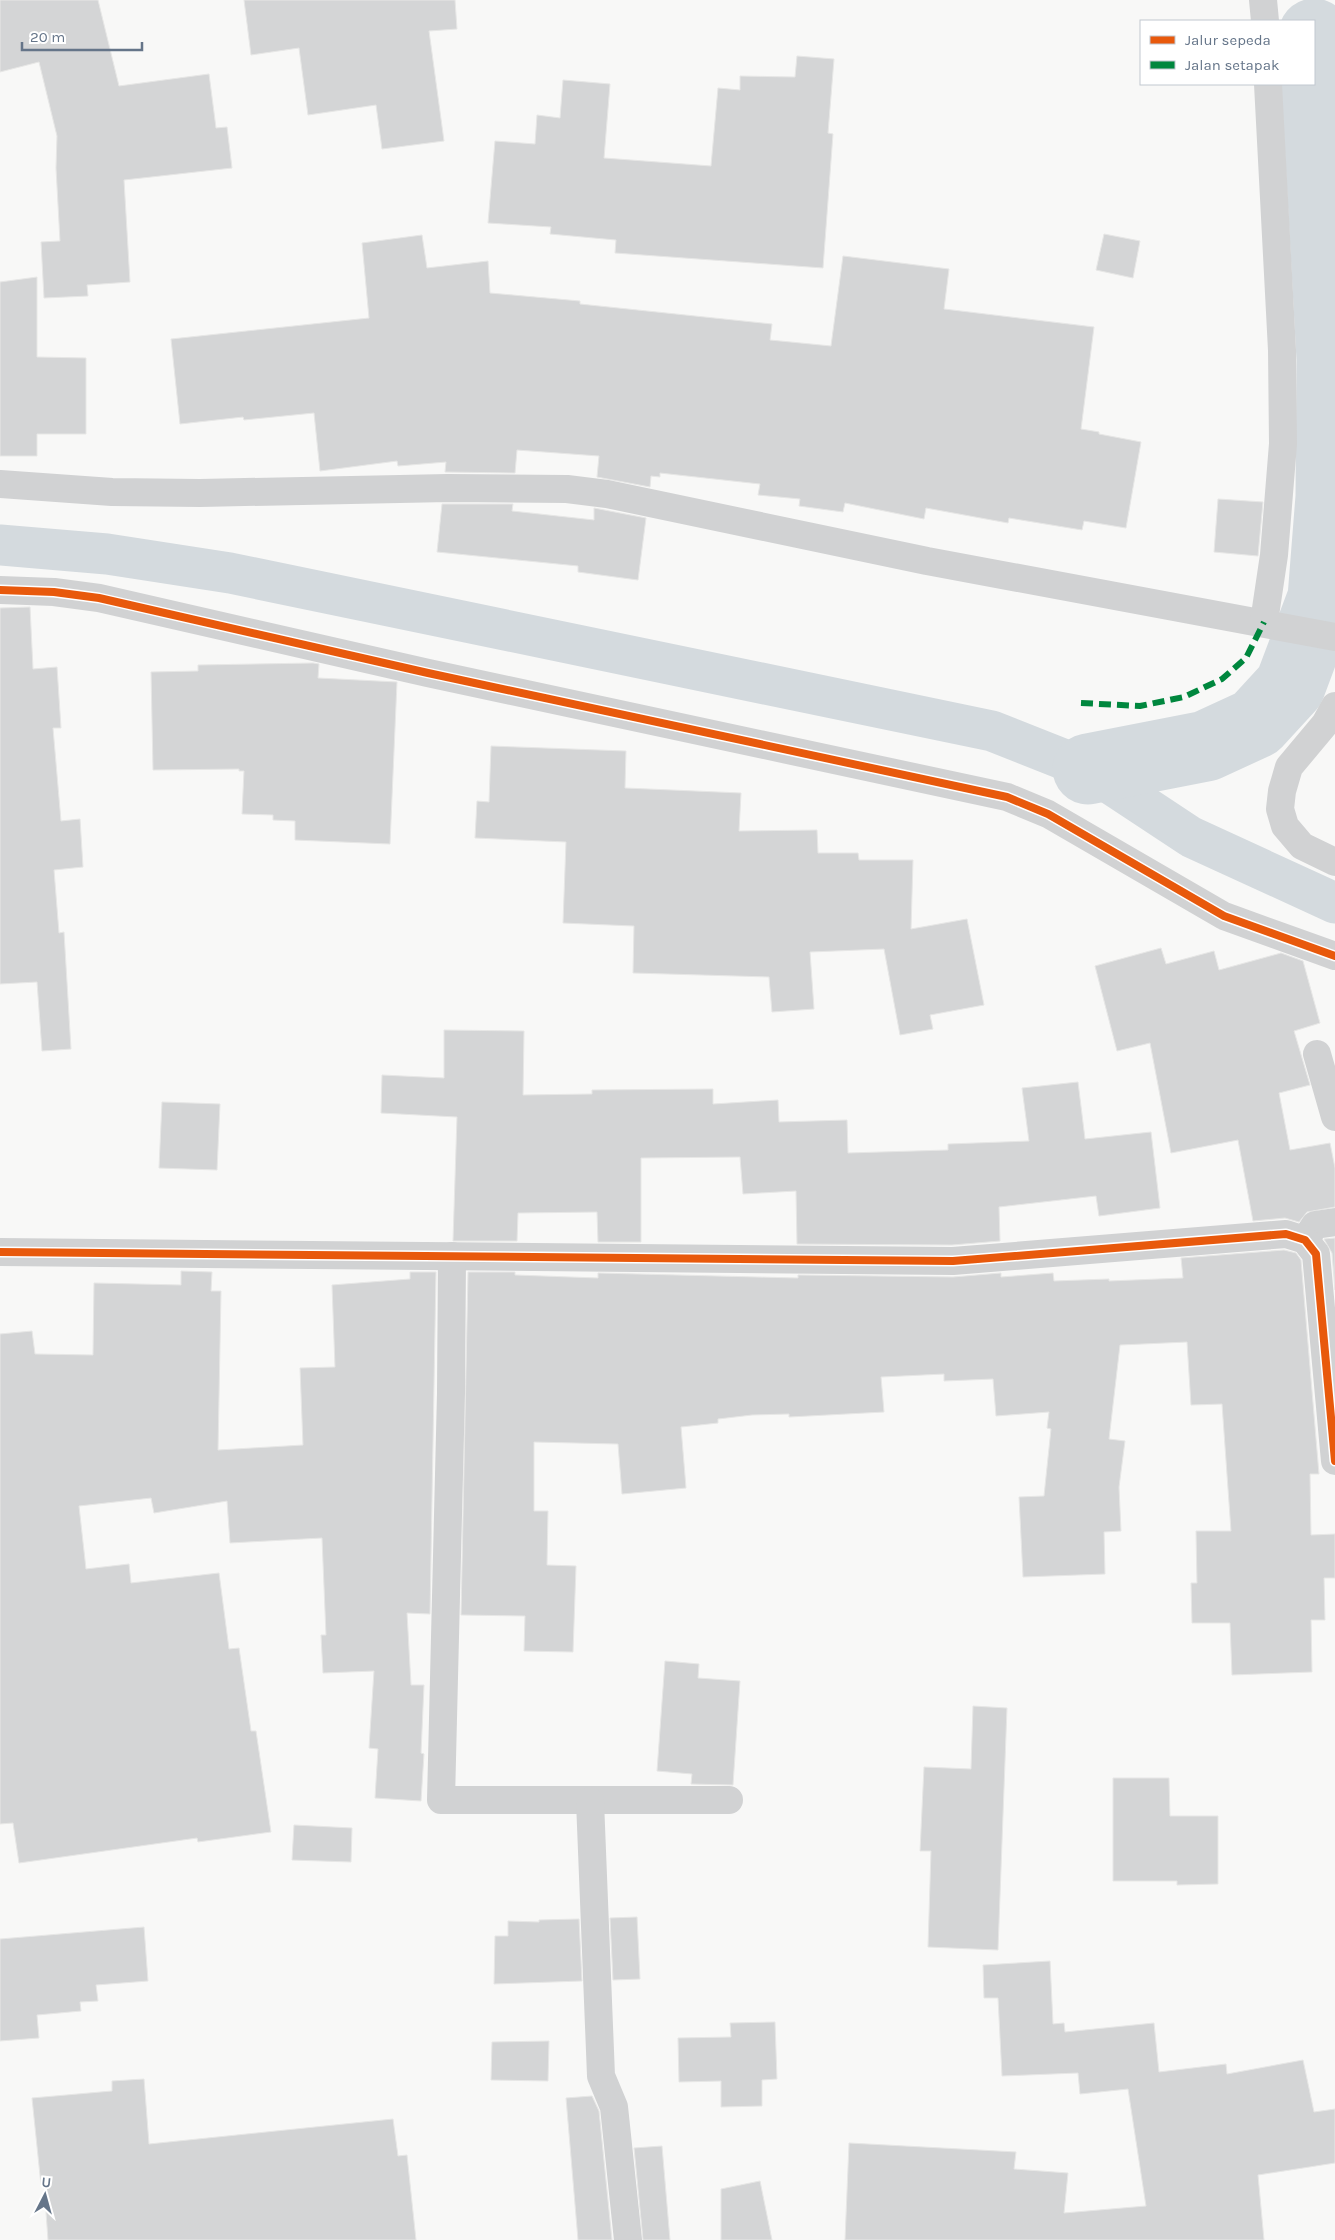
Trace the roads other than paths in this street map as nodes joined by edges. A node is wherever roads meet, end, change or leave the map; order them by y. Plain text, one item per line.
1 (1263, 0) edge
2 (1264, 20) edge
3 (1268, 85) edge
4 (0, 484) edge
5 (0, 590) edge
6 (1275, 625) junction
7 (1332, 637) edge
8 (1335, 706) edge
9 (1335, 862) edge
10 (1335, 956) edge
11 (1317, 1054) dead end
12 (1335, 1118) edge
13 (1335, 1222) edge
14 (1305, 1240) junction
15 (0, 1252) edge
16 (452, 1256) junction
17 (1335, 1461) edge
18 (729, 1800) dead end
19 (590, 1801) junction
20 (628, 2240) edge

1 - 2 street
3 - 6 street
4 - 6 street
5 - 10 street
6 - 7 street
8 - 9 street
11 - 12 street
13 - 14 street
14 - 16 street
14 - 17 street
15 - 16 street
16 - 19 street
18 - 19 street
19 - 20 street

